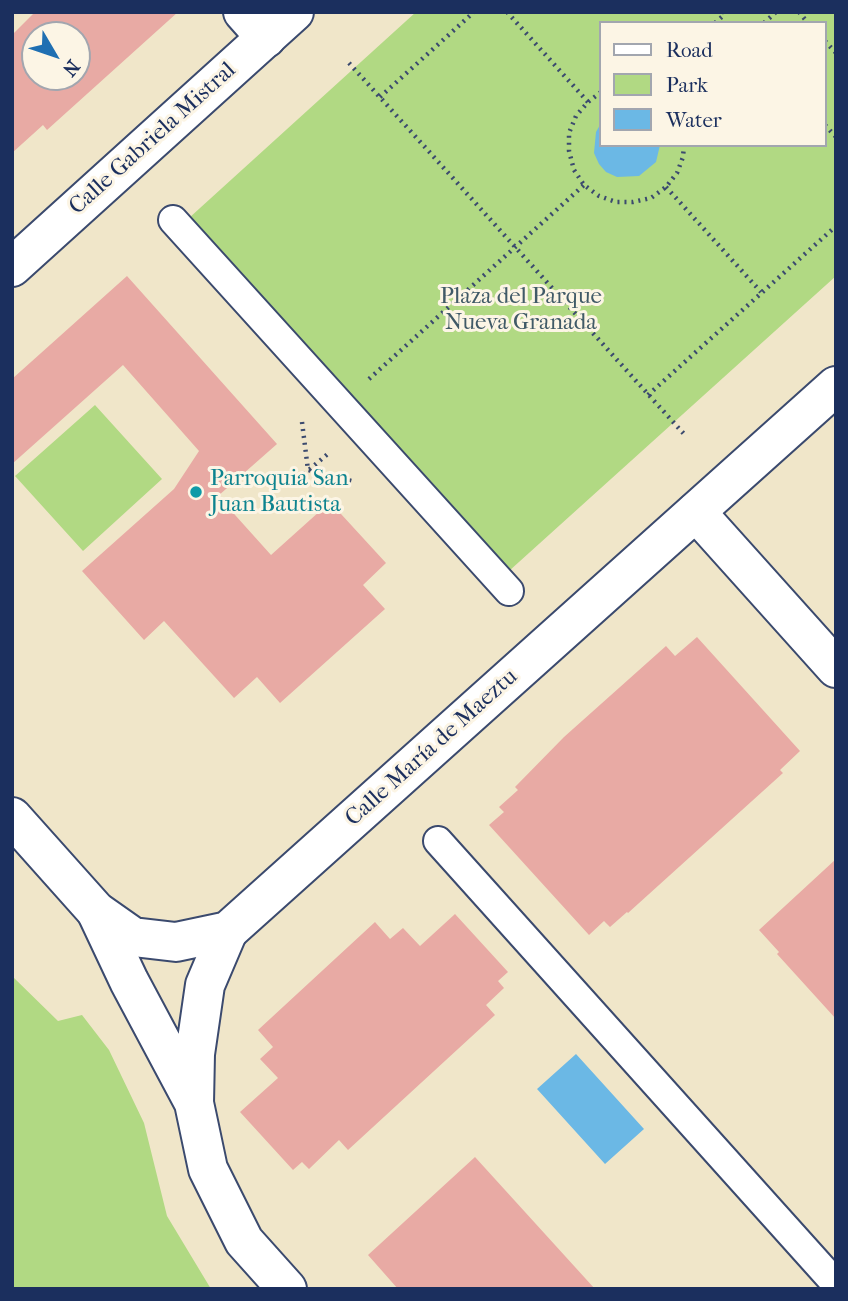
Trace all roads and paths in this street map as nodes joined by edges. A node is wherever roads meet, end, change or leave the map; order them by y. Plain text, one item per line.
1 (294, 12) edge
2 (474, 12) edge
3 (507, 12) edge
4 (254, 25) edge
5 (349, 63) dead end
6 (600, 93) edge
7 (380, 97) junction
8 (588, 102) junction
9 (684, 147) edge
10 (584, 185) junction
11 (666, 187) junction
12 (173, 220) dead end
13 (836, 226) edge
14 (515, 247) junction
15 (12, 267) edge
16 (761, 292) junction
17 (836, 386) edge
18 (648, 395) junction
19 (340, 405) junction
20 (684, 434) dead end
21 (325, 456) dead end
22 (304, 474) dead end
23 (696, 512) junction
24 (509, 591) dead end
25 (836, 668) edge
26 (12, 817) edge
27 (438, 841) dead end
28 (96, 911) junction
29 (228, 930) junction
30 (194, 1103) junction
31 (836, 1284) edge
32 (287, 1289) edge

1 - 4 main road, Calle Gabriela Mistral
2 - 7 path
3 - 8 path
4 - 15 main road, Calle Gabriela Mistral
5 - 7 path
6 - 8 path
7 - 14 path
8 - 10 path
9 - 11 path
10 - 11 path
10 - 14 path
11 - 16 path
12 - 19 street
13 - 16 path
14 - 18 path
14 - 19 path
16 - 18 path
17 - 23 main road, Calle María de Maeztu
18 - 20 path
19 - 24 street
21 - 22 path
23 - 25 main road
23 - 29 main road, Calle María de Maeztu
26 - 28 main road, Calle María de Maeztu
27 - 31 street
28 - 29 main road, Calle María de Maeztu
28 - 30 main road
29 - 30 main road
30 - 32 main road

